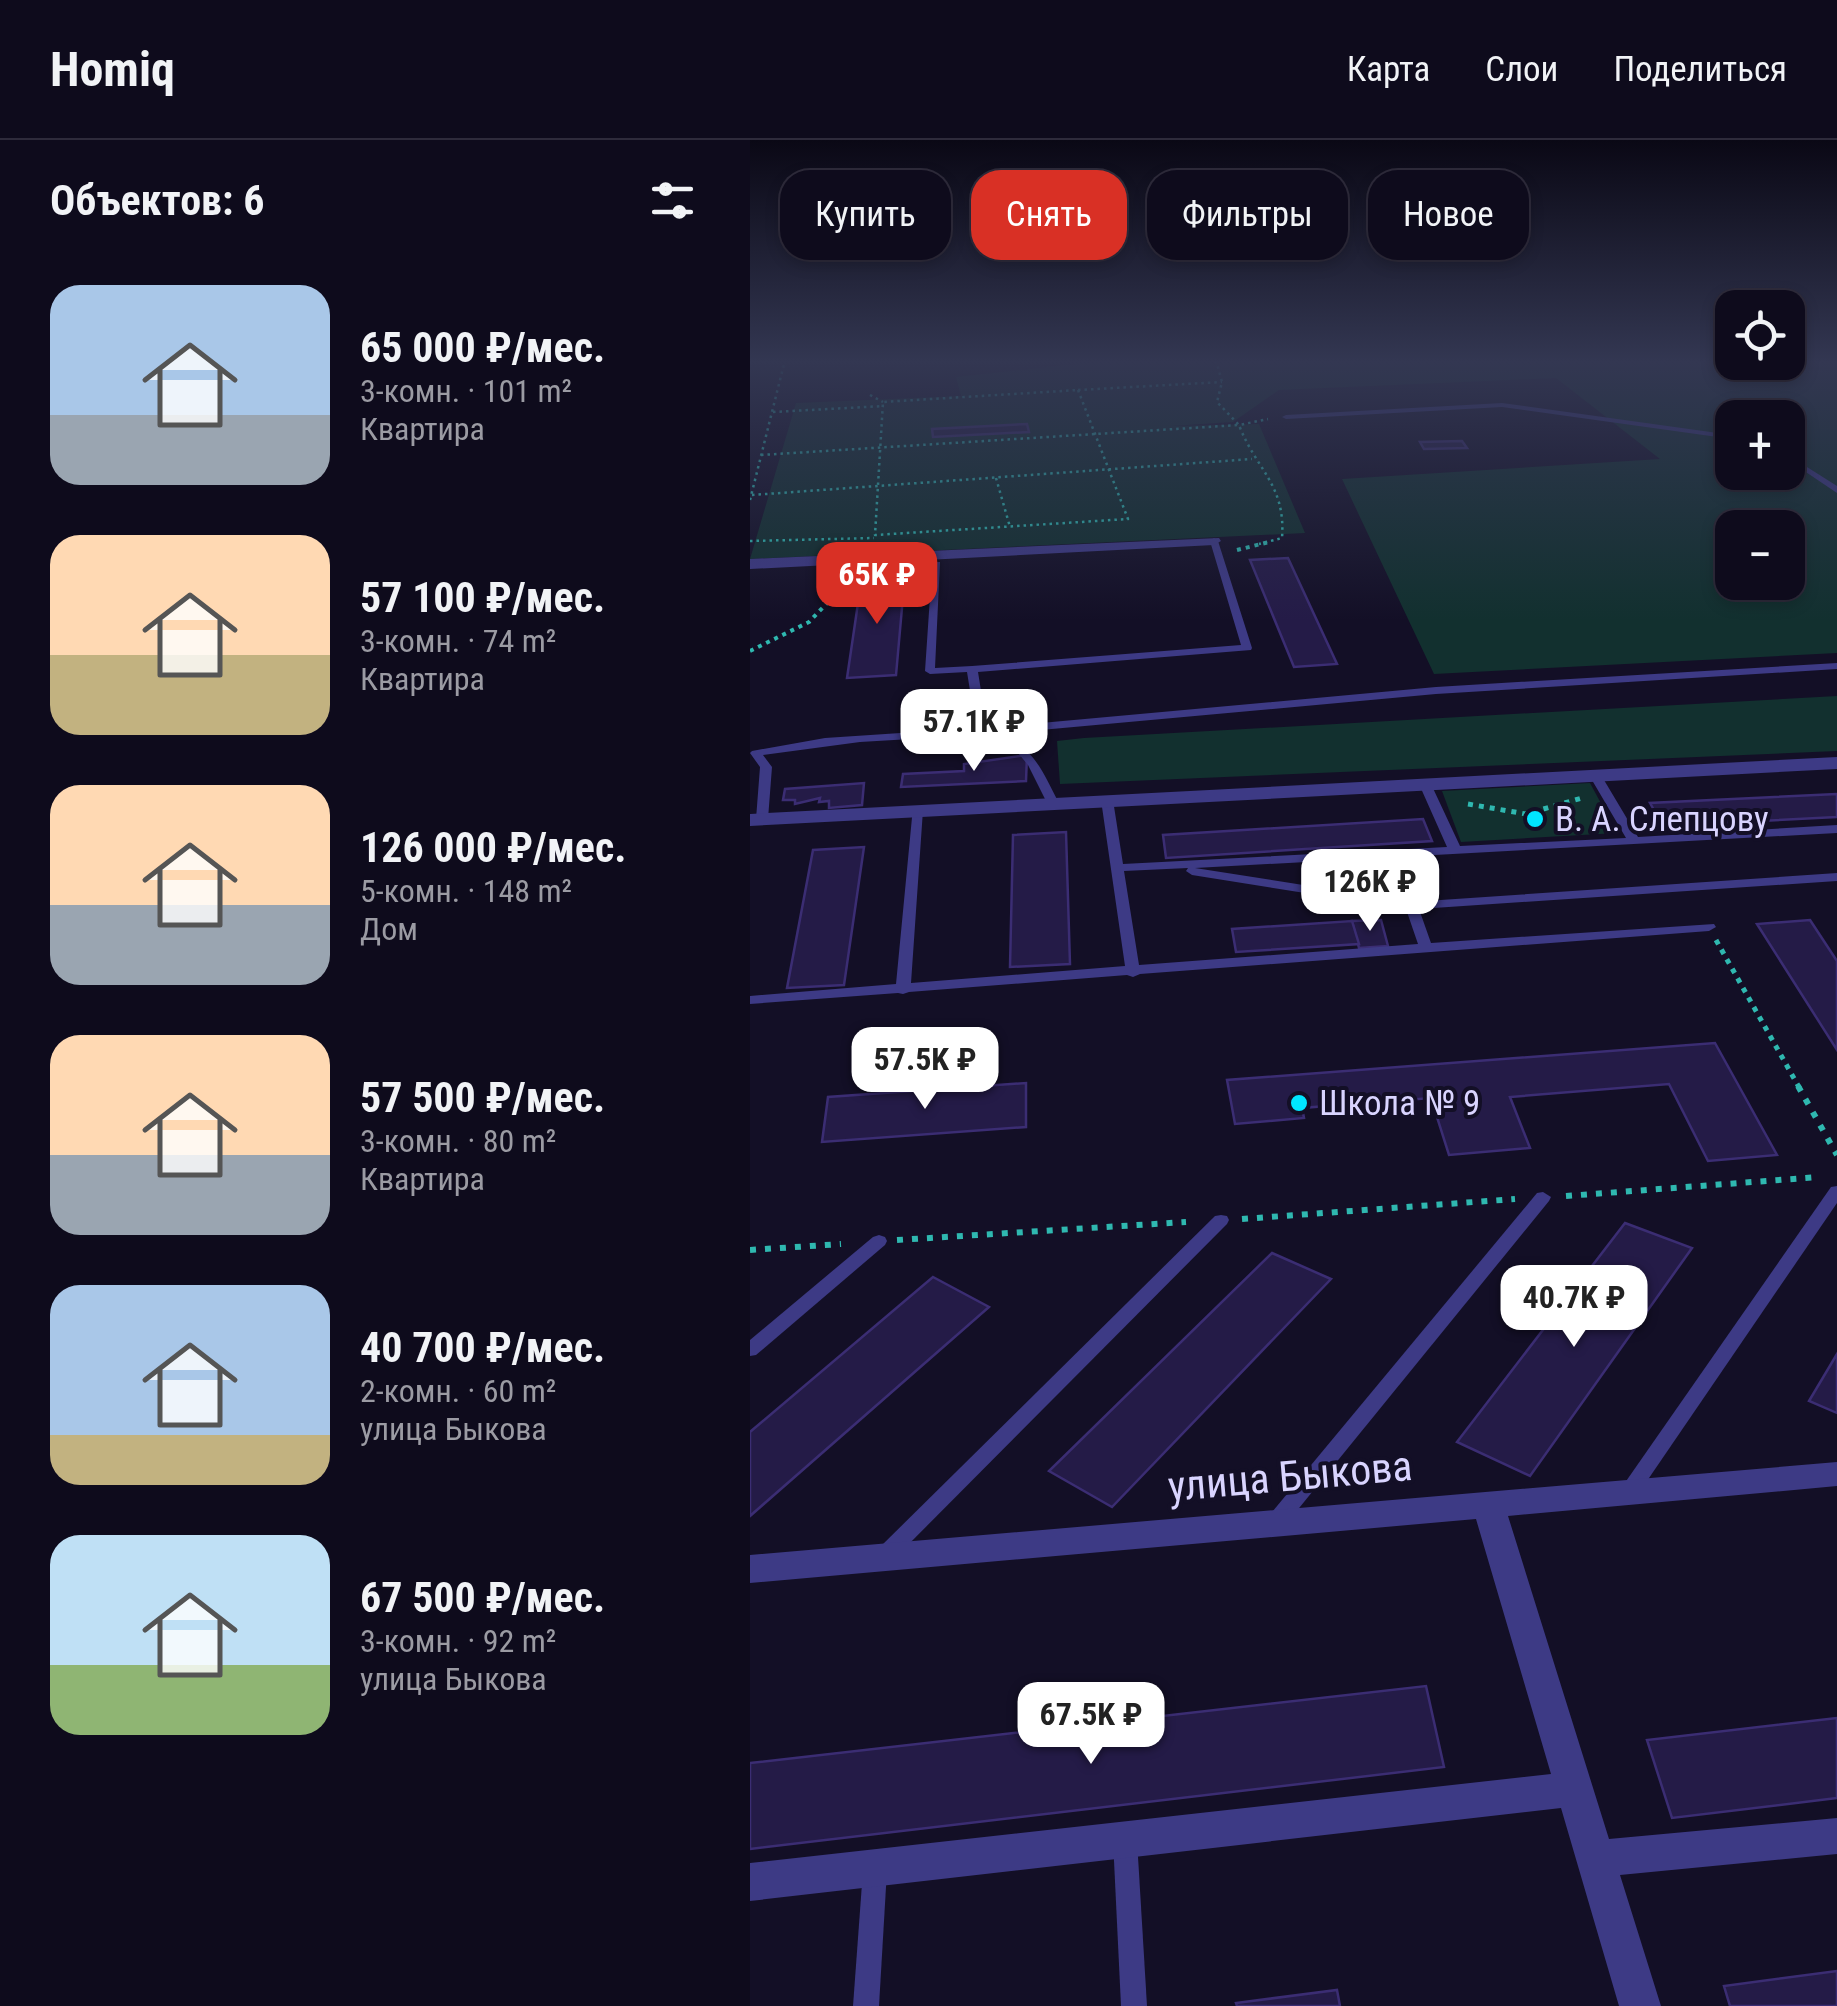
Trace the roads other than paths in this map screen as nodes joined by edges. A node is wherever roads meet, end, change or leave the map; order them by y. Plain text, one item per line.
1 (1805, 468) edge
2 (1837, 490) edge
3 (1217, 548) joint
4 (869, 559) junction
5 (750, 564) edge
6 (1837, 666) edge
7 (972, 669) junction
8 (982, 732) junction
9 (1837, 763) edge
10 (1599, 782) junction
11 (1427, 789) junction
12 (1107, 800) junction
13 (1053, 803) junction
14 (917, 810) junction
15 (756, 819) edge
16 (1837, 829) edge
17 (1634, 841) junction
18 (1455, 850) junction
19 (1160, 866) junction
20 (1117, 868) junction
21 (1837, 877) edge
22 (1410, 906) junction
23 (1709, 927) road end
24 (1426, 947) junction
25 (1132, 973) junction
26 (903, 990) junction
27 (750, 1000) edge
28 (1837, 1191) edge
29 (1542, 1198) road end
30 (1222, 1220) road end
31 (879, 1241) road end
32 (750, 1350) edge
33 (1837, 1474) edge
34 (1629, 1492) junction
35 (1488, 1504) junction
36 (1275, 1523) junction
37 (882, 1558) junction
38 (750, 1569) edge
39 (1576, 1789) junction
40 (1837, 1836) edge
41 (1125, 1840) junction
42 (1596, 1859) junction
43 (875, 1870) junction
44 (750, 1882) edge
45 (866, 2006) edge
46 (1134, 2006) edge
47 (1640, 2006) edge

1 - 2 lane
3 - 4 street
3 - 7 lane
4 - 5 street
4 - 7 lane
6 - 8 lane
7 - 8 lane
8 - 13 lane
8 - 15 lane
9 - 10 street
10 - 11 street
10 - 17 lane
11 - 12 street
11 - 18 lane
12 - 13 street
12 - 20 lane
13 - 14 street
14 - 15 street
14 - 26 lane
16 - 17 lane
17 - 18 lane
18 - 19 lane
19 - 20 lane
19 - 22 lane
20 - 25 lane
21 - 22 lane
22 - 24 lane
23 - 24 lane
24 - 25 lane
25 - 26 lane
26 - 27 lane
28 - 34 lane
29 - 36 lane
30 - 37 lane
31 - 32 lane
33 - 34 street, улица Быкова
34 - 35 street, улица Быкова
35 - 36 street, улица Быкова
35 - 39 street
36 - 37 street, улица Быкова
37 - 38 street, улица Быкова
39 - 41 street
39 - 42 street
40 - 42 street
41 - 43 street
41 - 46 lane
42 - 47 street
43 - 44 street
43 - 45 lane

